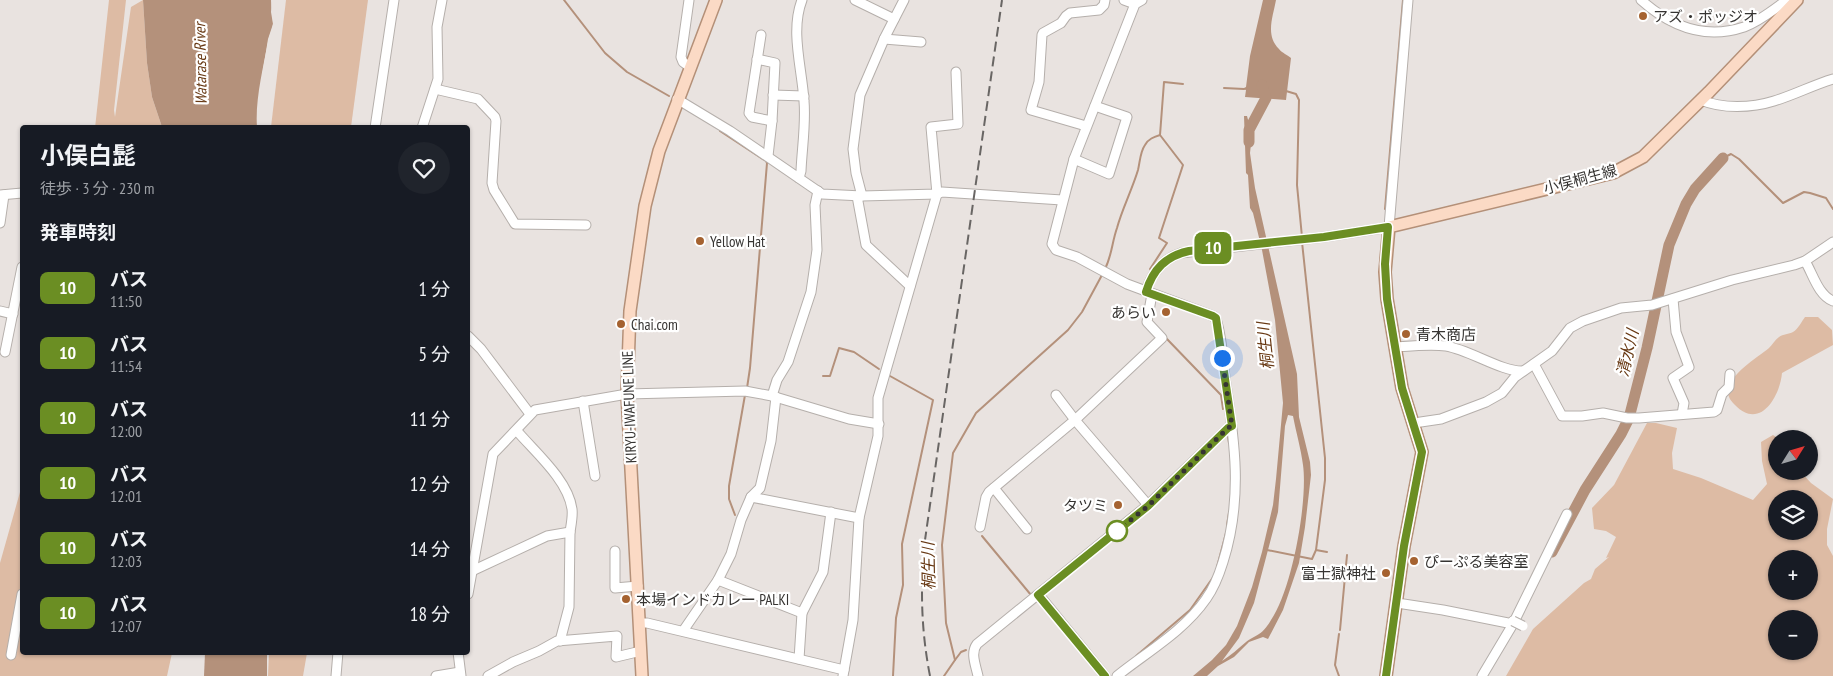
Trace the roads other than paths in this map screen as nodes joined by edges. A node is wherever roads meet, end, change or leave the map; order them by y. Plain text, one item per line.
1 (394, 0) edge
2 (442, 0) edge
3 (689, 0) edge
4 (716, 0) edge
5 (802, 0) edge
6 (855, 0) edge
7 (904, 0) edge
8 (1105, 0) edge
9 (1124, 0) edge
10 (1408, 0) edge
11 (1641, 0) edge
12 (1787, 0) edge
13 (1798, 0) edge
14 (1138, 2) edge
15 (894, 19) junction
16 (761, 35) dead end
17 (884, 39) junction
18 (921, 42) dead end
19 (757, 59) junction
20 (690, 66) junction
21 (956, 72) dead end
22 (1833, 79) edge
23 (436, 89) junction
24 (773, 95) junction
25 (804, 96) junction
26 (677, 99) junction
27 (1700, 100) junction
28 (1095, 106) junction
29 (772, 121) junction
30 (376, 125) edge
31 (423, 125) edge
32 (1086, 126) junction
33 (768, 156) junction
34 (1074, 159) junction
35 (799, 178) junction
36 (818, 191) junction
37 (20, 193) edge
38 (937, 194) junction
39 (2, 195) edge
40 (860, 196) junction
41 (1062, 200) junction
42 (0, 223) edge
43 (586, 225) dead end
44 (1388, 227) junction
45 (1833, 242) edge
46 (1806, 261) junction
47 (20, 277) edge
48 (910, 286) junction
49 (1149, 293) junction
50 (1673, 299) junction
51 (1833, 301) edge
52 (0, 311) edge
53 (13, 314) junction
54 (470, 338) edge
55 (1395, 347) junction
56 (5, 352) dead end
57 (1534, 364) junction
58 (1524, 371) junction
59 (1730, 374) dead end
60 (627, 394) junction
61 (1056, 395) dead end
62 (774, 396) junction
63 (583, 401) junction
64 (530, 414) junction
65 (1682, 414) junction
66 (1075, 420) junction
67 (1414, 423) junction
68 (879, 424) junction
69 (1232, 426) junction
70 (517, 431) junction
71 (595, 476) dead end
72 (994, 488) junction
73 (751, 497) junction
74 (1148, 506) junction
75 (831, 512) junction
76 (1567, 514) dead end
77 (859, 518) junction
78 (980, 527) dead end
79 (1027, 529) dead end
80 (570, 532) junction
81 (615, 551) dead end
82 (472, 571) junction
83 (718, 580) junction
84 (470, 582) edge
85 (638, 586) junction
86 (1038, 595) junction
87 (1397, 603) junction
88 (20, 605) edge
89 (802, 613) junction
90 (640, 623) junction
91 (1513, 623) junction
92 (1523, 626) dead end
93 (683, 632) junction
94 (560, 641) junction
95 (641, 651) junction
96 (11, 655) dead end
97 (338, 655) edge
98 (458, 655) edge
99 (798, 659) junction
100 (844, 673) edge
101 (461, 674) edge
102 (336, 676) edge
103 (436, 676) edge
104 (488, 676) edge
105 (642, 676) edge
106 (978, 676) edge
107 (1105, 676) edge
108 (1118, 676) edge
109 (1386, 676) edge
110 (1482, 676) edge

1 - 30 street
2 - 23 street
3 - 20 street
4 - 20 main road, KIRYU-IWAFUNE LINE
5 - 25 street
6 - 15 street
7 - 15 street
8 - 32 street
9 - 14 street
10 - 44 street
11 - 12 street
13 - 27 main road, 小俣桐生線
14 - 28 street
15 - 17 street
16 - 19 street
17 - 18 street
17 - 40 street
19 - 24 street
19 - 29 street
20 - 26 main road, KIRYU-IWAFUNE LINE
21 - 38 street
22 - 27 street
23 - 31 street
23 - 43 street
24 - 25 street
24 - 29 street
25 - 35 street
26 - 33 street
26 - 60 main road, KIRYU-IWAFUNE LINE
27 - 44 main road, 小俣桐生線
28 - 32 street
28 - 34 street
29 - 33 street
32 - 34 street
33 - 35 street
34 - 41 street
35 - 36 street
36 - 40 street
36 - 62 street
37 - 39 street
38 - 40 street
38 - 41 street
38 - 48 street
39 - 42 street
40 - 48 street
41 - 49 street
44 - 49 street
44 - 55 main road
45 - 46 street
46 - 50 street
46 - 51 street
47 - 53 street
48 - 68 street
49 - 66 street
49 - 69 street
50 - 57 street
50 - 65 street
52 - 53 street
53 - 56 street
54 - 64 street
55 - 58 street
55 - 67 main road
57 - 58 street
57 - 65 street
58 - 67 street
59 - 65 street
60 - 62 street
60 - 63 street
60 - 85 main road, KIRYU-IWAFUNE LINE
61 - 66 street
62 - 68 street
62 - 73 street
63 - 64 street
63 - 71 street
64 - 70 street
66 - 72 street
66 - 74 street
67 - 87 main road
68 - 77 street
69 - 74 street
69 - 108 street
70 - 80 street
70 - 82 street
72 - 78 street
72 - 79 street
73 - 75 street
73 - 83 street
74 - 86 street
75 - 77 street
75 - 89 street
76 - 91 street
77 - 100 street
80 - 82 street
80 - 94 street
81 - 85 street
82 - 84 street
83 - 89 street
83 - 93 street
85 - 90 main road, KIRYU-IWAFUNE LINE
86 - 106 street
86 - 107 street
87 - 91 street
87 - 109 main road
88 - 96 street
89 - 99 street
90 - 93 street
90 - 95 main road, KIRYU-IWAFUNE LINE
91 - 92 street, bridge
91 - 110 street
93 - 99 street
94 - 95 street
94 - 104 street
95 - 105 main road, KIRYU-IWAFUNE LINE
97 - 102 street
98 - 101 street
99 - 100 street
101 - 103 street

